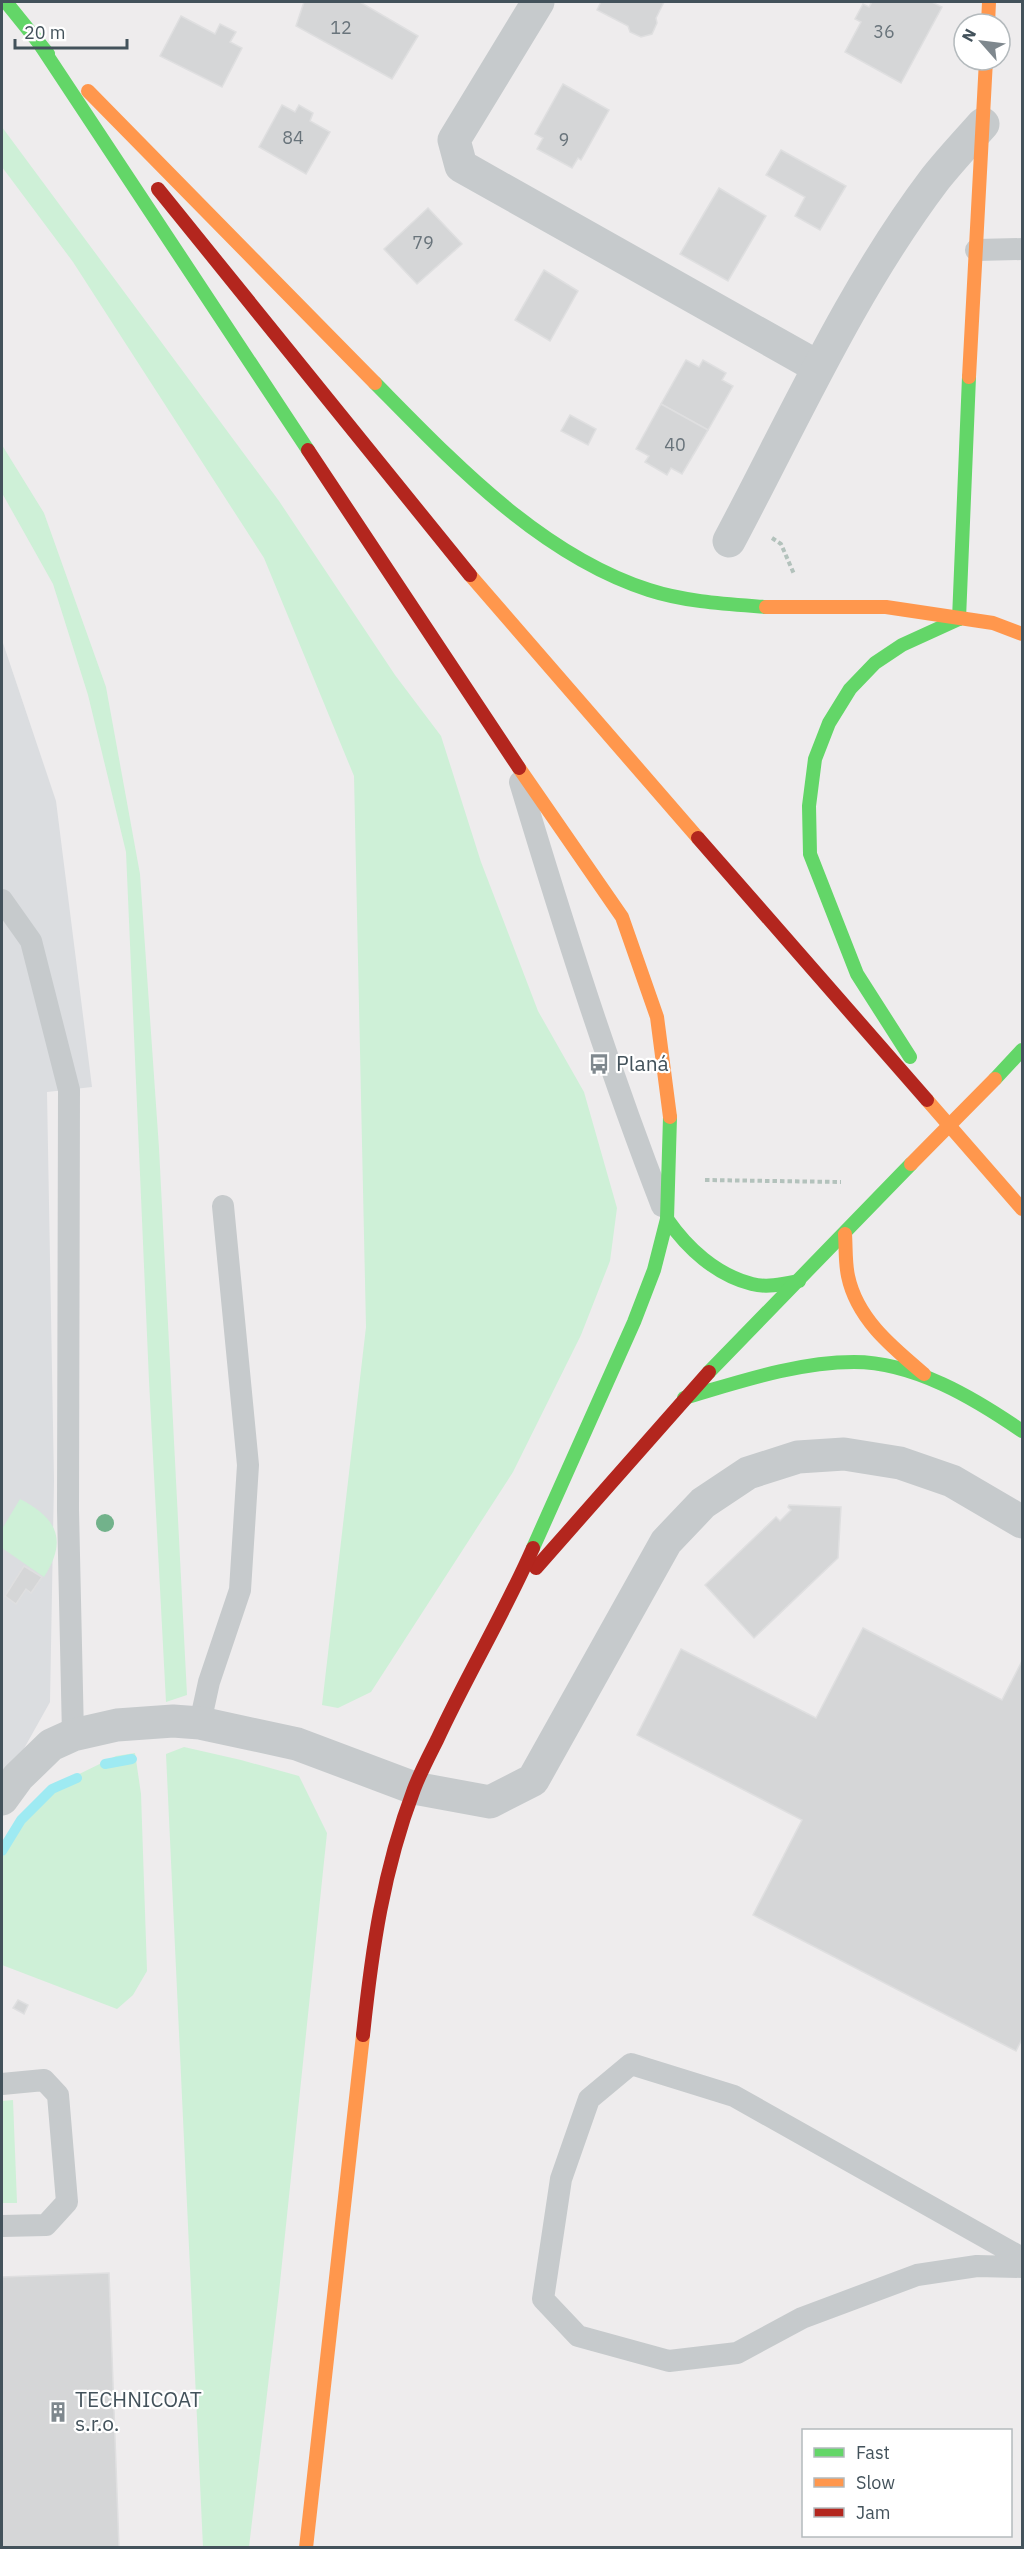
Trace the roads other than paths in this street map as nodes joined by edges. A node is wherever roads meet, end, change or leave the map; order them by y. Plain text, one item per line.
1 (6, 2) edge
2 (538, 2) edge
3 (35, 37) junction
4 (985, 72) edge
5 (983, 124) junction
6 (125, 148) dead end
7 (148, 176) dead end
8 (1023, 249) edge
9 (976, 250) junction
10 (818, 367) junction
11 (735, 529) road end
12 (959, 620) junction
13 (1023, 634) edge
14 (514, 761) junction
15 (2, 900) edge
16 (1023, 1050) edge
17 (975, 1156) junction
18 (223, 1206) dead end
19 (1023, 1209) edge
20 (667, 1219) junction
21 (845, 1234) junction
22 (799, 1281) junction
23 (936, 1383) junction
24 (683, 1399) junction
25 (1023, 1431) edge
26 (1023, 1522) edge
27 (513, 1594) junction
28 (200, 1723) junction
29 (73, 1735) junction
30 (414, 1788) junction
31 (2, 1799) edge
32 (2, 2084) edge
33 (2, 2226) edge
34 (1023, 2258) edge
35 (1023, 2267) edge
36 (306, 2547) edge

1 - 3 main road
2 - 10 street
3 - 6 main road
3 - 12 main road
3 - 14 main road
4 - 5 main road
5 - 9 main road
5 - 10 street
7 - 17 main road
8 - 9 lane
9 - 12 main road
10 - 11 street
12 - 13 main road
12 - 17 main road
14 - 20 lane
14 - 20 main road
15 - 29 lane
16 - 21 main road, bridge
17 - 19 main road
18 - 28 lane
20 - 22 main road
20 - 27 main road
21 - 22 main road
21 - 23 main road
22 - 24 main road
23 - 24 main road
23 - 25 main road
24 - 27 main road
26 - 30 street
27 - 30 main road
28 - 29 street
28 - 30 street
29 - 31 street
30 - 36 main road
32 - 33 lane
34 - 35 lane

